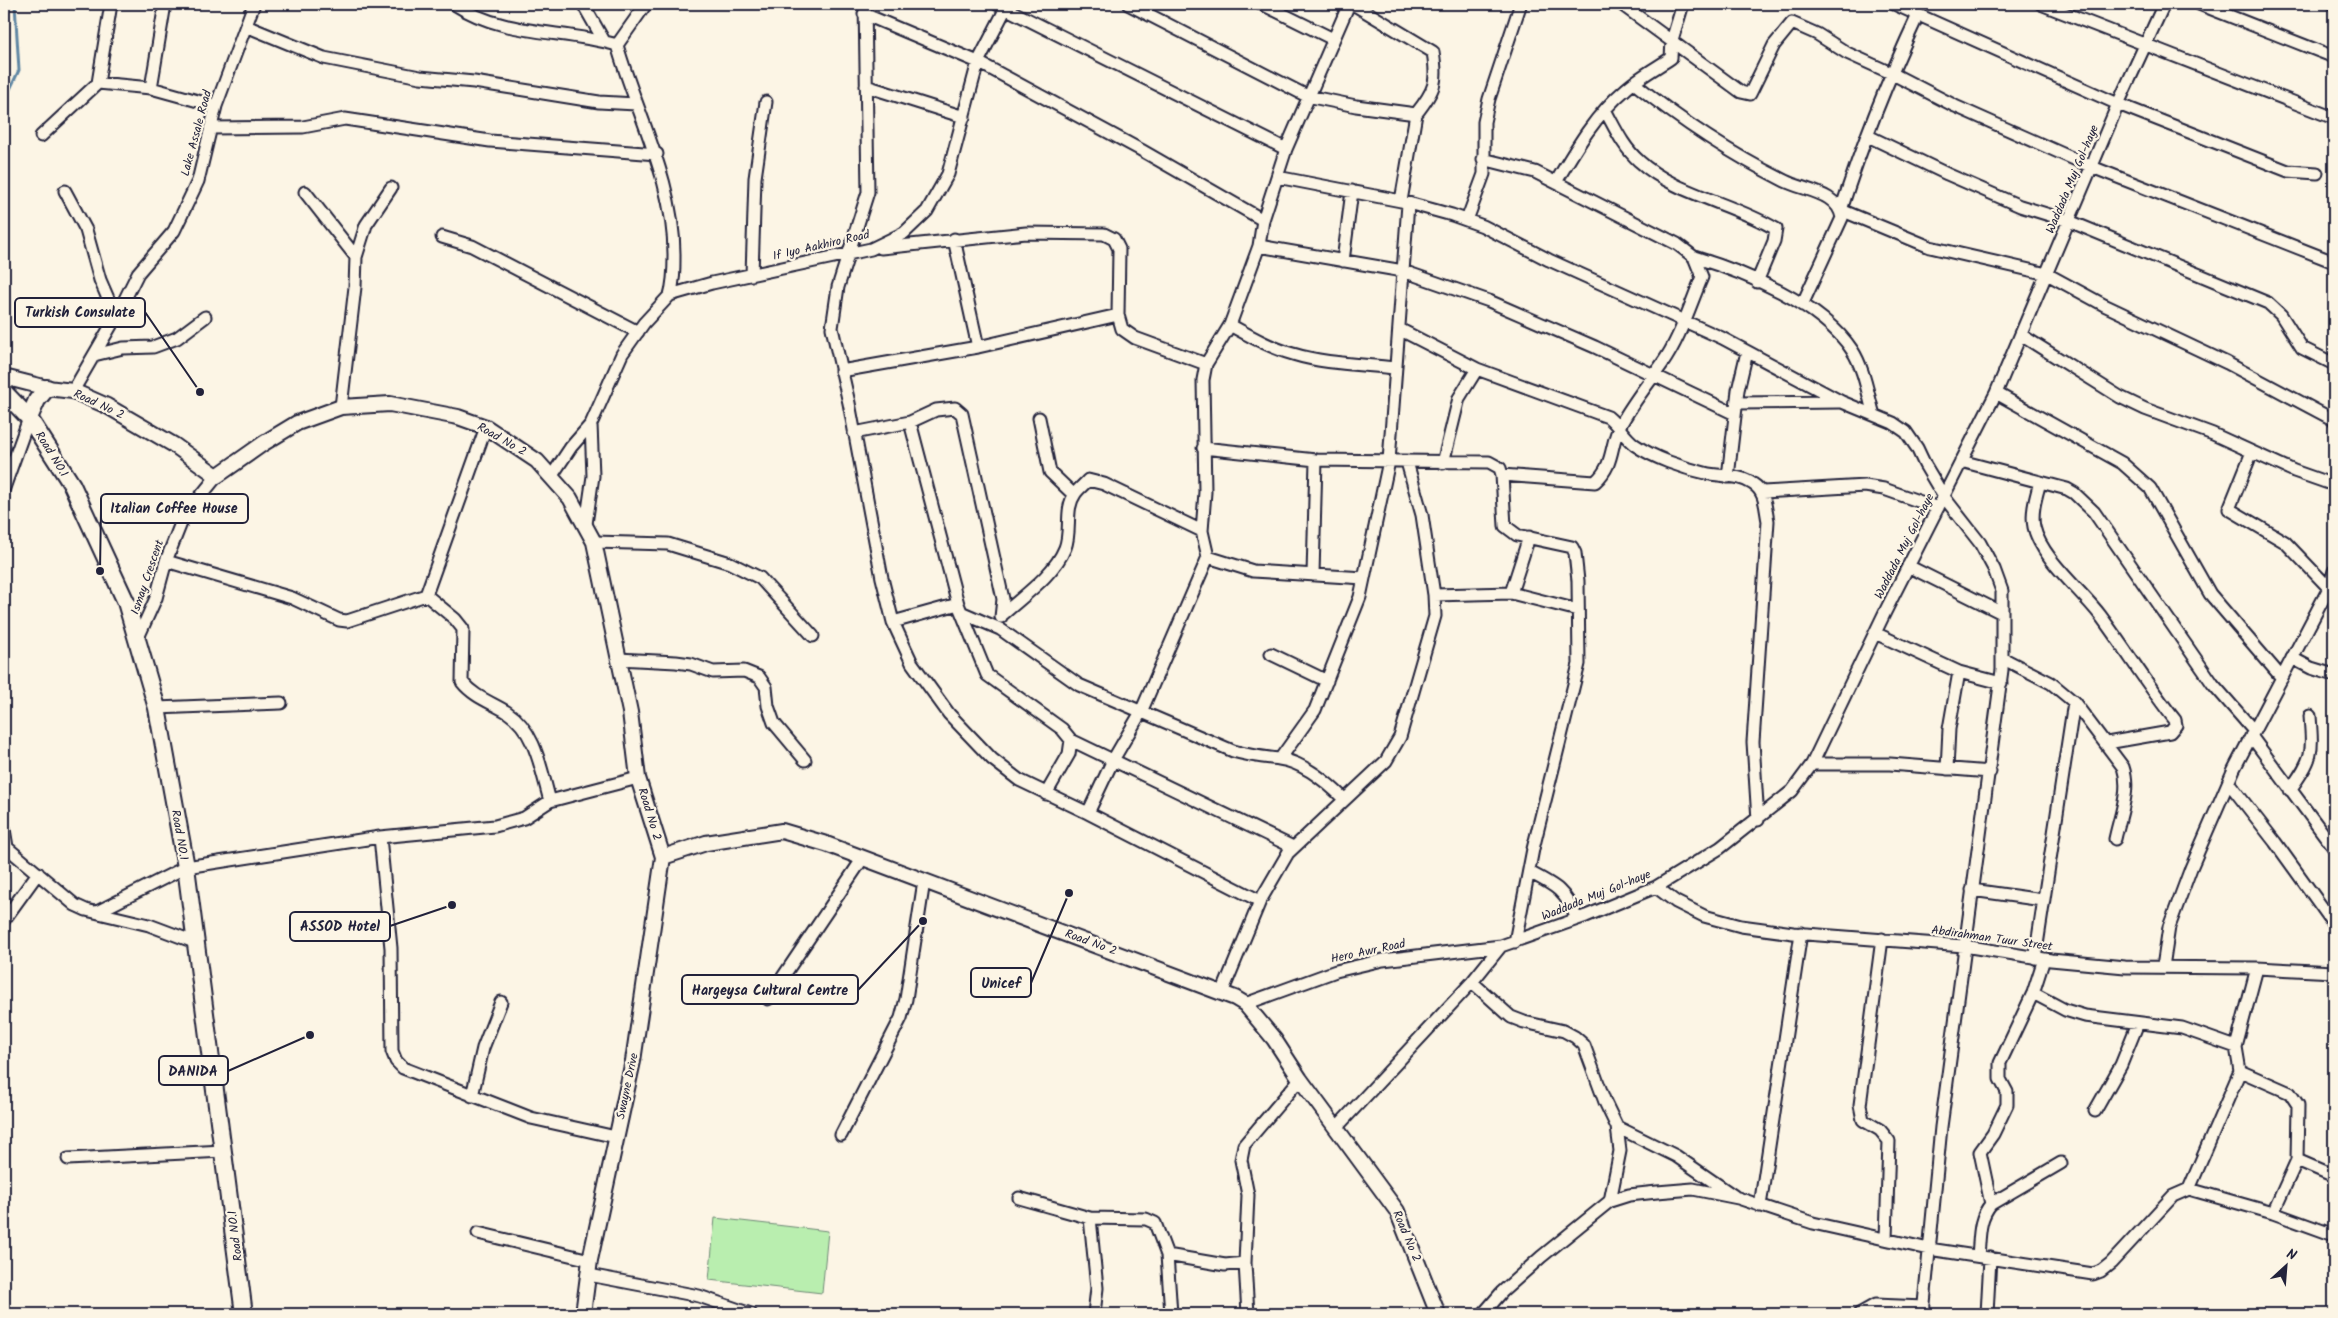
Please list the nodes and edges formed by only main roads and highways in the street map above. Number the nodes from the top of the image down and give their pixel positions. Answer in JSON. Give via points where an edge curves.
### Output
{"nodes":[{"id":1,"x":4,"y":377,"type":"edge"},
{"id":2,"x":47,"y":388,"type":"junction"},
{"id":3,"x":4,"y":392,"type":"edge"},
{"id":4,"x":29,"y":418,"type":"junction"},
{"id":5,"x":663,"y":857,"type":"junction"},
{"id":6,"x":244,"y":1314,"type":"edge"},
{"id":7,"x":583,"y":1314,"type":"edge"},
{"id":8,"x":1438,"y":1314,"type":"edge"}],
"edges":[{"from":1,"to":2,"type":"main road","name":"Road No 2"},
{"from":2,"to":4,"type":"highway"},
{"from":2,"to":5,"type":"main road","name":"Road No 2","via":[[73,391],[107,406],[166,440],[217,476],[297,423],[341,407],[390,404],[458,417],[486,428],[537,461],[570,498],[594,542],[630,712],[638,778]]},
{"from":3,"to":4,"type":"highway","name":"Road NO.1"},
{"from":4,"to":6,"type":"highway","name":"Road NO.1","via":[[72,485],[126,602],[157,708],[197,943]]},
{"from":5,"to":7,"type":"main road","name":"Swayne Drive","via":[[633,1061],[590,1260]]},
{"from":5,"to":8,"type":"main road","name":"Road No 2","via":[[706,843],[782,831],[1133,958],[1245,1004],[1274,1039],[1397,1211]]}]}
